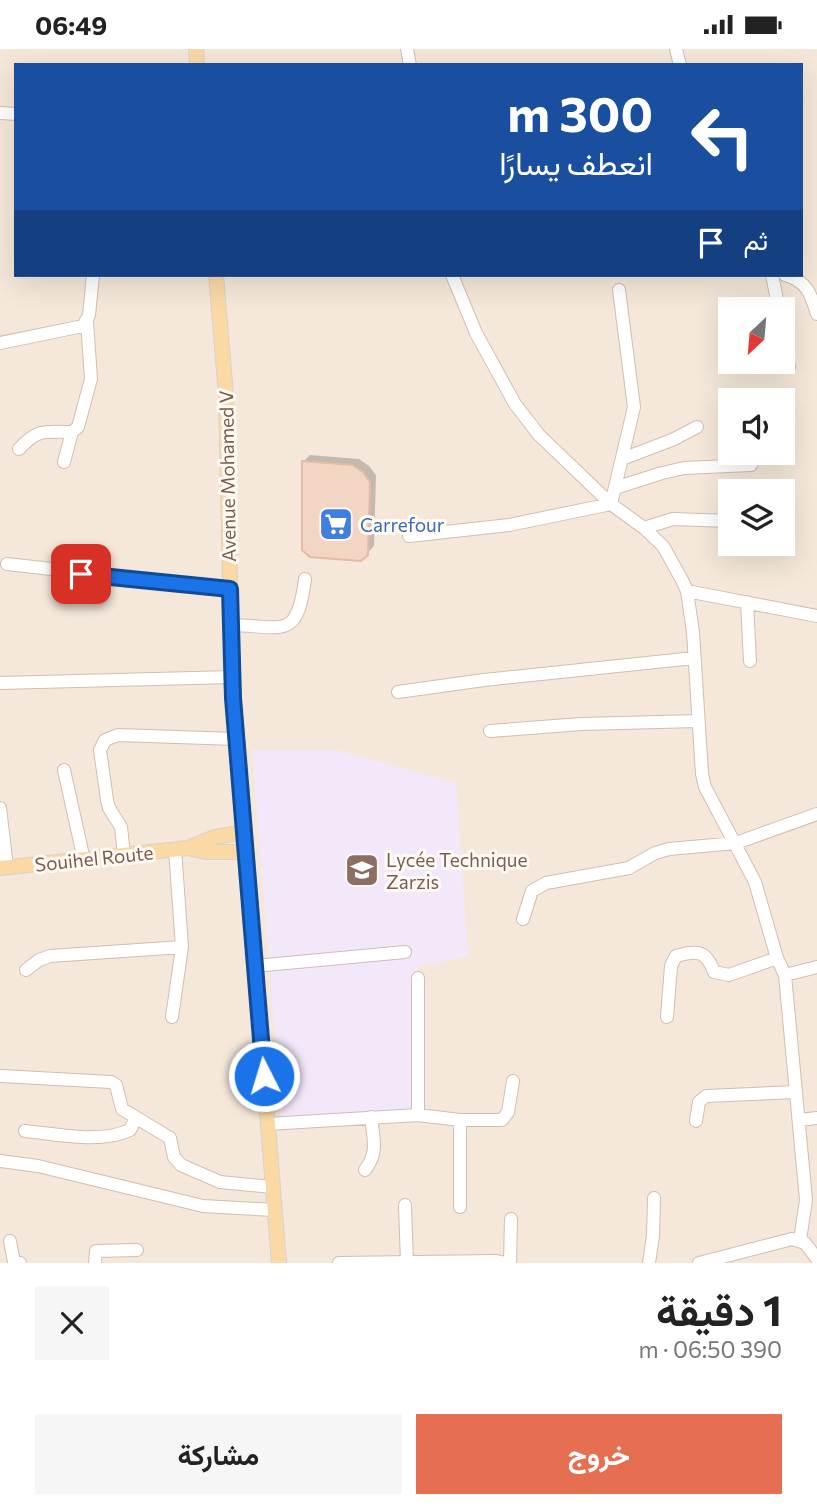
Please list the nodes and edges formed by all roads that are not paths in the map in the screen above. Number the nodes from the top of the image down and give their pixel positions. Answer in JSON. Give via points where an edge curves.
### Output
{"nodes":[{"id":1,"x":93,"y":277,"type":"edge"},
{"id":2,"x":216,"y":277,"type":"edge"},
{"id":3,"x":453,"y":277,"type":"edge"},
{"id":4,"x":772,"y":277,"type":"edge"},
{"id":5,"x":790,"y":277,"type":"edge"},
{"id":6,"x":619,"y":290,"type":"dead end"},
{"id":7,"x":776,"y":297,"type":"edge"},
{"id":8,"x":817,"y":314,"type":"edge"},
{"id":9,"x":88,"y":322,"type":"junction"},
{"id":10,"x":0,"y":344,"type":"edge"},
{"id":11,"x":696,"y":427,"type":"dead end"},
{"id":12,"x":72,"y":432,"type":"junction"},
{"id":13,"x":19,"y":449,"type":"dead end"},
{"id":14,"x":622,"y":459,"type":"junction"},
{"id":15,"x":64,"y":462,"type":"dead end"},
{"id":16,"x":751,"y":465,"type":"dead end"},
{"id":17,"x":615,"y":488,"type":"junction"},
{"id":18,"x":611,"y":504,"type":"junction"},
{"id":19,"x":718,"y":521,"type":"edge"},
{"id":20,"x":644,"y":528,"type":"junction"},
{"id":21,"x":409,"y":536,"type":"dead end"},
{"id":22,"x":7,"y":564,"type":"dead end"},
{"id":23,"x":304,"y":579,"type":"dead end"},
{"id":24,"x":230,"y":589,"type":"junction"},
{"id":25,"x":687,"y":591,"type":"junction"},
{"id":26,"x":747,"y":601,"type":"junction"},
{"id":27,"x":817,"y":616,"type":"edge"},
{"id":28,"x":231,"y":625,"type":"junction"},
{"id":29,"x":694,"y":658,"type":"junction"},
{"id":30,"x":750,"y":661,"type":"dead end"},
{"id":31,"x":232,"y":677,"type":"junction"},
{"id":32,"x":0,"y":683,"type":"edge"},
{"id":33,"x":398,"y":691,"type":"dead end"},
{"id":34,"x":698,"y":721,"type":"junction"},
{"id":35,"x":490,"y":730,"type":"dead end"},
{"id":36,"x":236,"y":739,"type":"junction"},
{"id":37,"x":64,"y":771,"type":"dead end"},
{"id":38,"x":0,"y":809,"type":"edge"},
{"id":39,"x":817,"y":814,"type":"edge"},
{"id":40,"x":244,"y":832,"type":"junction"},
{"id":41,"x":736,"y":843,"type":"junction"},
{"id":42,"x":182,"y":848,"type":"junction"},
{"id":43,"x":246,"y":852,"type":"junction"},
{"id":44,"x":124,"y":855,"type":"junction"},
{"id":45,"x":84,"y":860,"type":"junction"},
{"id":46,"x":3,"y":868,"type":"edge"},
{"id":47,"x":523,"y":919,"type":"dead end"},
{"id":48,"x":182,"y":947,"type":"junction"},
{"id":49,"x":405,"y":952,"type":"dead end"},
{"id":50,"x":777,"y":958,"type":"junction"},
{"id":51,"x":255,"y":966,"type":"junction"},
{"id":52,"x":817,"y":967,"type":"edge"},
{"id":53,"x":26,"y":970,"type":"dead end"},
{"id":54,"x":785,"y":975,"type":"junction"},
{"id":55,"x":418,"y":978,"type":"dead end"},
{"id":56,"x":172,"y":1017,"type":"dead end"},
{"id":57,"x":667,"y":1017,"type":"dead end"},
{"id":58,"x":1,"y":1076,"type":"edge"},
{"id":59,"x":513,"y":1081,"type":"dead end"},
{"id":60,"x":795,"y":1092,"type":"junction"},
{"id":61,"x":418,"y":1115,"type":"junction"},
{"id":62,"x":371,"y":1117,"type":"junction"},
{"id":63,"x":136,"y":1118,"type":"junction"},
{"id":64,"x":817,"y":1118,"type":"edge"},
{"id":65,"x":460,"y":1120,"type":"junction"},
{"id":66,"x":799,"y":1120,"type":"junction"},
{"id":67,"x":696,"y":1121,"type":"dead end"},
{"id":68,"x":267,"y":1125,"type":"junction"},
{"id":69,"x":25,"y":1131,"type":"dead end"},
{"id":70,"x":0,"y":1161,"type":"edge"},
{"id":71,"x":365,"y":1170,"type":"dead end"},
{"id":72,"x":272,"y":1187,"type":"junction"},
{"id":73,"x":654,"y":1198,"type":"dead end"},
{"id":74,"x":811,"y":1199,"type":"edge"},
{"id":75,"x":405,"y":1205,"type":"dead end"},
{"id":76,"x":460,"y":1207,"type":"dead end"},
{"id":77,"x":274,"y":1210,"type":"junction"},
{"id":78,"x":511,"y":1219,"type":"dead end"},
{"id":79,"x":800,"y":1240,"type":"junction"},
{"id":80,"x":10,"y":1241,"type":"dead end"},
{"id":81,"x":137,"y":1250,"type":"dead end"},
{"id":82,"x":817,"y":1259,"type":"edge"},
{"id":83,"x":407,"y":1262,"type":"edge"},
{"id":84,"x":705,"y":1262,"type":"edge"},
{"id":85,"x":15,"y":1263,"type":"edge"},
{"id":86,"x":95,"y":1263,"type":"edge"},
{"id":87,"x":279,"y":1263,"type":"edge"},
{"id":88,"x":339,"y":1263,"type":"edge"},
{"id":89,"x":508,"y":1263,"type":"edge"},
{"id":90,"x":649,"y":1263,"type":"edge"}],
"edges":[{"from":1,"to":9,"type":"street"},
{"from":2,"to":24,"type":"main road","name":"Avenue Mohamed V","via":[[226,395]]},
{"from":3,"to":18,"type":"street","via":[[476,333],[515,404],[551,449]]},
{"from":4,"to":7,"type":"street"},
{"from":5,"to":8,"type":"street","via":[[809,289]]},
{"from":6,"to":14,"type":"street","via":[[634,407]]},
{"from":9,"to":10,"type":"street"},
{"from":9,"to":12,"type":"street","via":[[91,386],[78,427]]},
{"from":11,"to":14,"type":"street"},
{"from":12,"to":13,"type":"street","via":[[32,435]]},
{"from":12,"to":15,"type":"street"},
{"from":14,"to":17,"type":"street"},
{"from":16,"to":17,"type":"street","via":[[684,468]]},
{"from":17,"to":18,"type":"street"},
{"from":18,"to":20,"type":"street"},
{"from":18,"to":21,"type":"street","via":[[509,525]]},
{"from":19,"to":20,"type":"street","via":[[673,519]]},
{"from":20,"to":25,"type":"street","via":[[663,547]]},
{"from":22,"to":24,"type":"street"},
{"from":23,"to":28,"type":"street","via":[[301,605],[288,626]]},
{"from":24,"to":28,"type":"main road","name":"Avenue Mohamed V"},
{"from":25,"to":26,"type":"street"},
{"from":25,"to":29,"type":"street"},
{"from":26,"to":27,"type":"street"},
{"from":26,"to":30,"type":"street"},
{"from":28,"to":31,"type":"main road","name":"Avenue Mohamed V"},
{"from":29,"to":33,"type":"street"},
{"from":29,"to":34,"type":"street"},
{"from":31,"to":32,"type":"street"},
{"from":31,"to":36,"type":"main road","name":"Avenue Mohamed V"},
{"from":34,"to":35,"type":"street"},
{"from":34,"to":41,"type":"street","via":[[705,787]]},
{"from":36,"to":40,"type":"main road","name":"Avenue Mohamed V"},
{"from":36,"to":44,"type":"street","via":[[118,735],[105,740],[100,750],[107,800],[121,827]]},
{"from":37,"to":45,"type":"street"},
{"from":38,"to":46,"type":"street"},
{"from":39,"to":41,"type":"street"},
{"from":40,"to":42,"type":"main road"},
{"from":40,"to":43,"type":"main road","name":"Avenue Mohamed V"},
{"from":41,"to":47,"type":"street","via":[[669,849],[629,868],[546,883],[532,891]]},
{"from":41,"to":50,"type":"street","via":[[755,882]]},
{"from":42,"to":43,"type":"main road"},
{"from":42,"to":44,"type":"main road","name":"Souihel Route"},
{"from":42,"to":48,"type":"street"},
{"from":43,"to":51,"type":"main road","name":"Avenue Mohamed V"},
{"from":44,"to":45,"type":"main road","name":"Souihel Route"},
{"from":45,"to":46,"type":"main road","name":"Souihel Route"},
{"from":48,"to":53,"type":"street","via":[[50,956]]},
{"from":48,"to":56,"type":"street"},
{"from":49,"to":51,"type":"street"},
{"from":50,"to":54,"type":"street"},
{"from":50,"to":57,"type":"street","via":[[721,975],[698,953],[676,956]]},
{"from":51,"to":68,"type":"main road","name":"Avenue Mohamed V"},
{"from":52,"to":54,"type":"street"},
{"from":54,"to":60,"type":"street"},
{"from":55,"to":61,"type":"street"},
{"from":58,"to":63,"type":"street","via":[[111,1081],[122,1109]]},
{"from":59,"to":65,"type":"street","via":[[506,1117]]},
{"from":60,"to":66,"type":"street"},
{"from":60,"to":67,"type":"street","via":[[706,1096],[699,1102]]},
{"from":61,"to":62,"type":"street"},
{"from":61,"to":65,"type":"street"},
{"from":62,"to":68,"type":"street"},
{"from":62,"to":71,"type":"street","via":[[375,1152]]},
{"from":63,"to":69,"type":"street","via":[[131,1130],[117,1134]]},
{"from":63,"to":72,"type":"street","via":[[170,1138],[181,1165],[220,1182]]},
{"from":64,"to":66,"type":"street"},
{"from":65,"to":76,"type":"street"},
{"from":66,"to":74,"type":"street"},
{"from":68,"to":72,"type":"main road","name":"Avenue Mohamed V"},
{"from":70,"to":77,"type":"street","via":[[203,1206]]},
{"from":72,"to":77,"type":"main road","name":"Avenue Mohamed V"},
{"from":73,"to":90,"type":"street"},
{"from":74,"to":79,"type":"street"},
{"from":75,"to":83,"type":"street"},
{"from":77,"to":87,"type":"main road","name":"Avenue Mohamed V"},
{"from":78,"to":89,"type":"street"},
{"from":79,"to":82,"type":"street"},
{"from":79,"to":84,"type":"street","via":[[780,1241]]},
{"from":80,"to":85,"type":"street"},
{"from":81,"to":86,"type":"street","via":[[96,1251]]},
{"from":83,"to":88,"type":"street"},
{"from":83,"to":89,"type":"street"}]}
